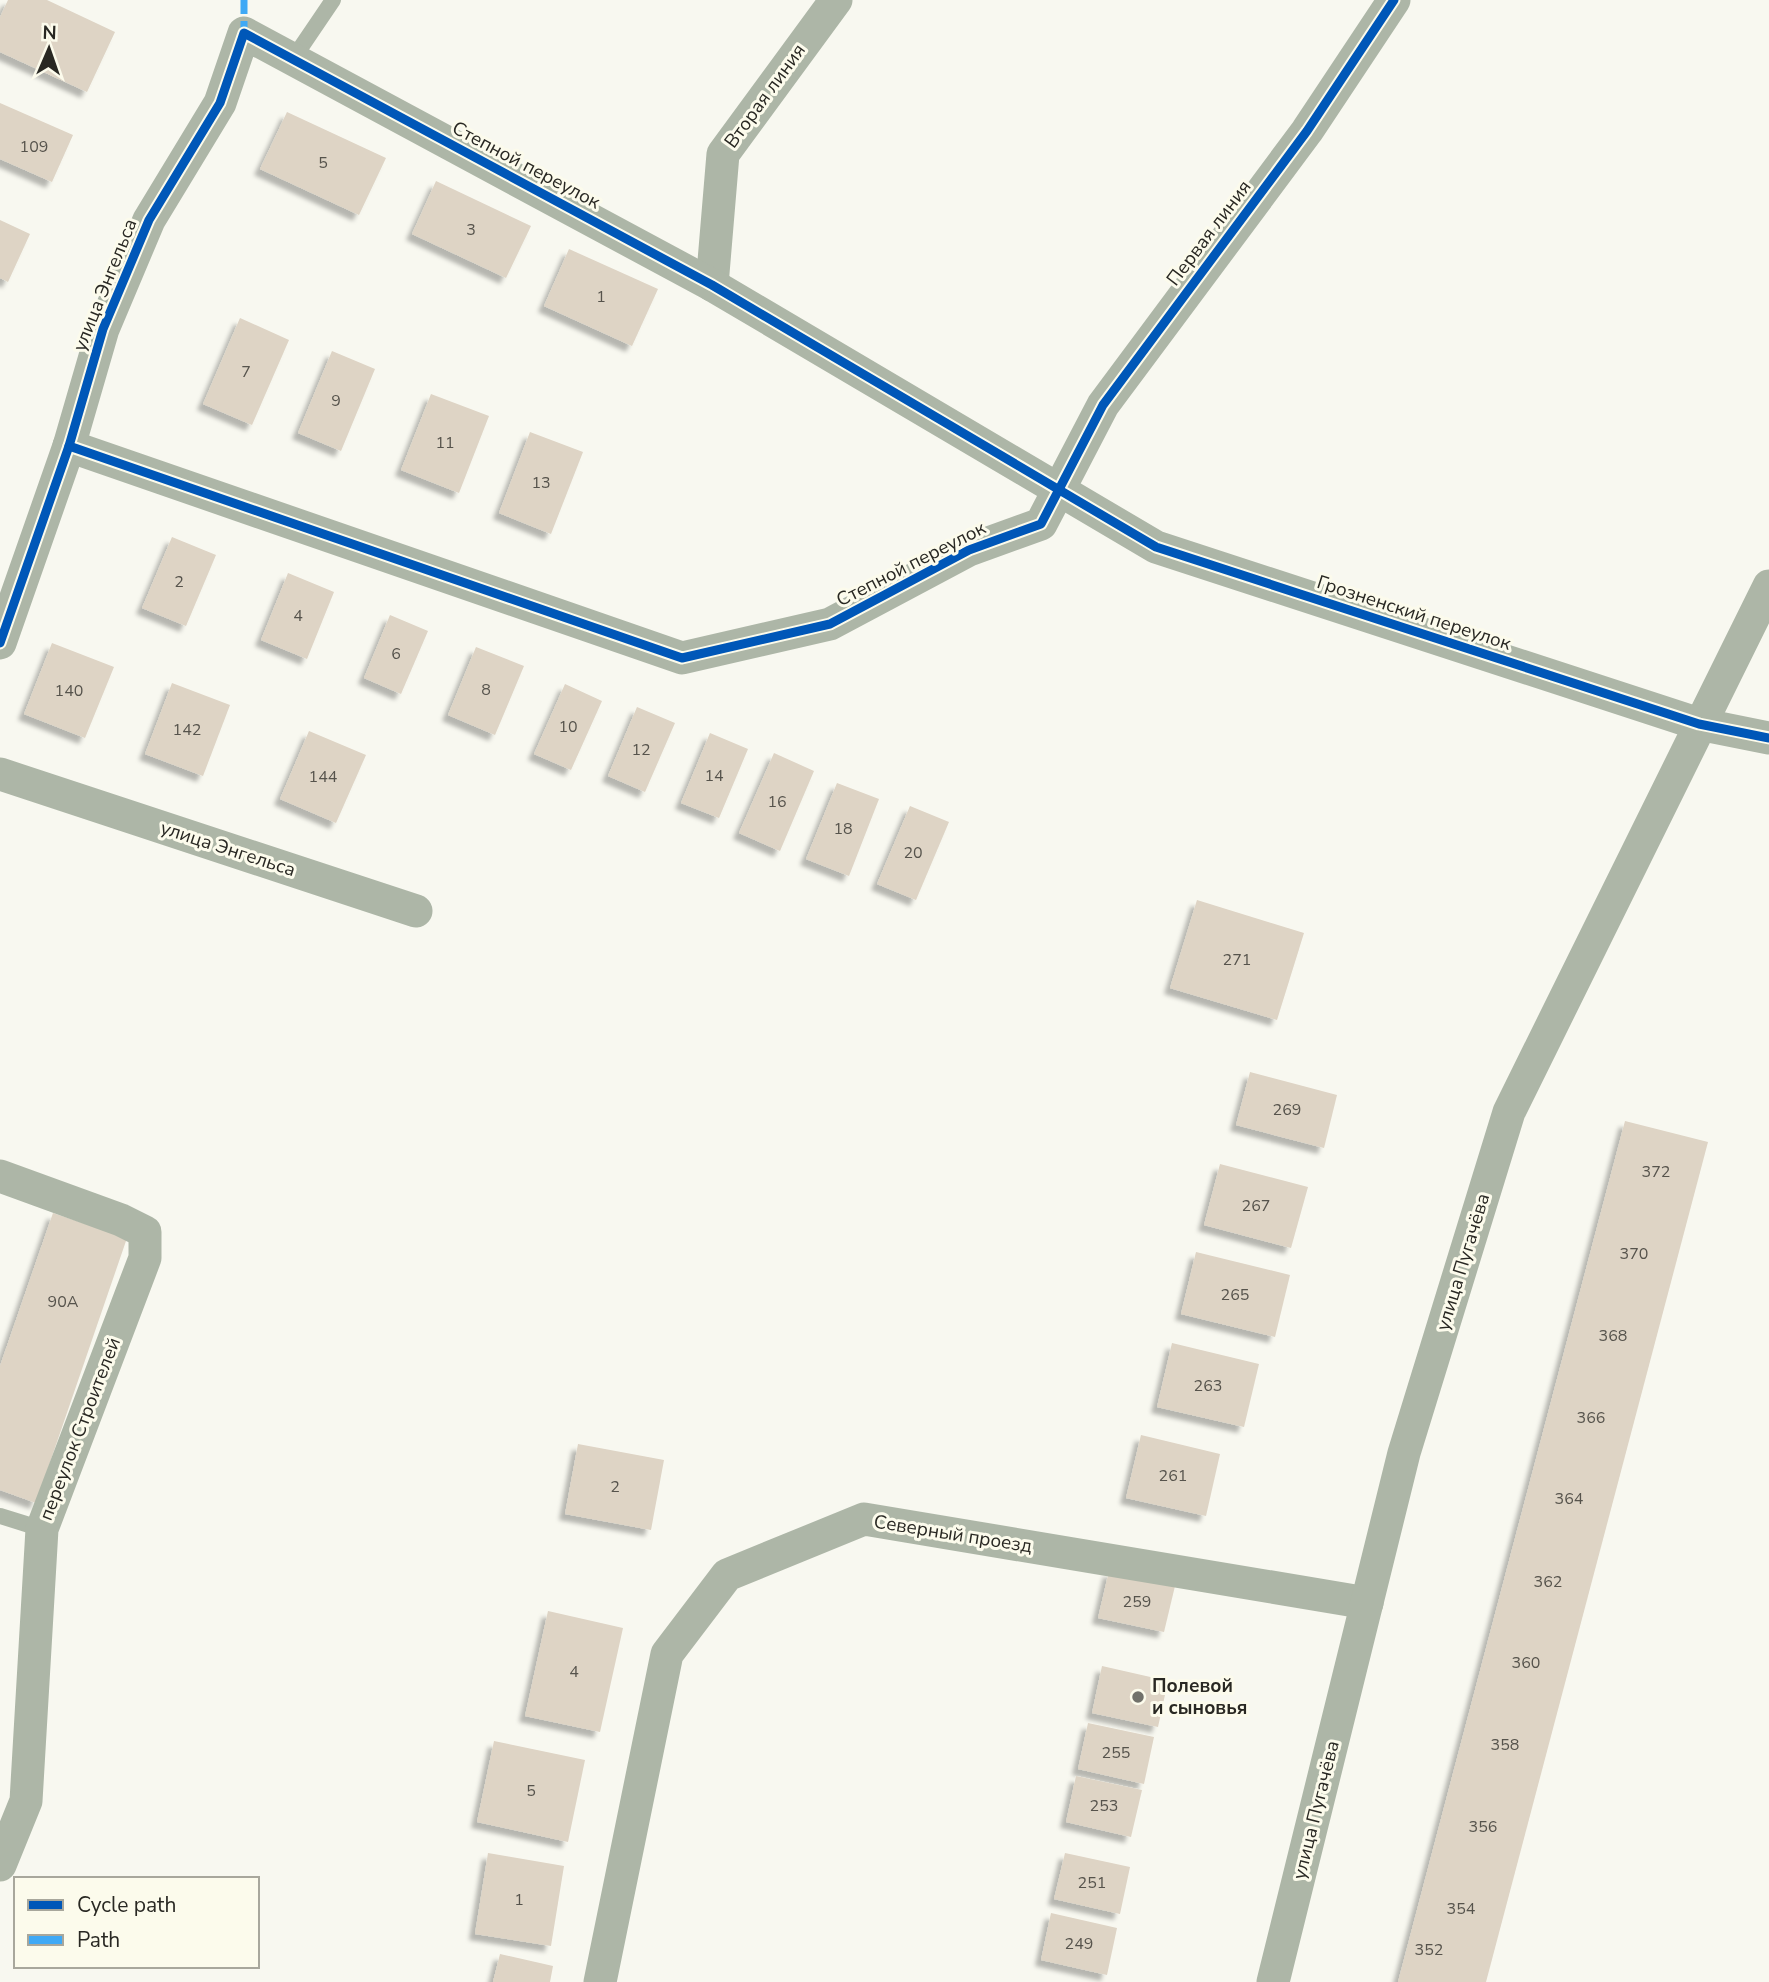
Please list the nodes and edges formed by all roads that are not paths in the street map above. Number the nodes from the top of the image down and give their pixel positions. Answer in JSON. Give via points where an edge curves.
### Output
{"nodes":[{"id":1,"x":333,"y":0,"type":"edge"},
{"id":2,"x":836,"y":0,"type":"edge"},
{"id":3,"x":1394,"y":0,"type":"edge"},
{"id":4,"x":244,"y":33,"type":"joint"},
{"id":5,"x":293,"y":59,"type":"junction"},
{"id":6,"x":712,"y":285,"type":"junction"},
{"id":7,"x":69,"y":446,"type":"junction"},
{"id":8,"x":1060,"y":490,"type":"junction"},
{"id":9,"x":1769,"y":586,"type":"edge"},
{"id":10,"x":0,"y":643,"type":"edge"},
{"id":11,"x":1699,"y":724,"type":"junction"},
{"id":12,"x":1769,"y":738,"type":"edge"},
{"id":13,"x":0,"y":774,"type":"edge"},
{"id":14,"x":416,"y":911,"type":"dead end"},
{"id":15,"x":0,"y":1176,"type":"edge"},
{"id":16,"x":0,"y":1516,"type":"edge"},
{"id":17,"x":42,"y":1529,"type":"junction"},
{"id":18,"x":1367,"y":1603,"type":"junction"},
{"id":19,"x":0,"y":1865,"type":"edge"},
{"id":20,"x":600,"y":1982,"type":"edge"},
{"id":21,"x":1273,"y":1982,"type":"edge"}],
"edges":[{"from":1,"to":5,"type":"lane"},
{"from":2,"to":6,"type":"street","name":"Вторая линия","via":[[723,154]]},
{"from":3,"to":8,"type":"street","name":"Первая линия","via":[[1307,131],[1103,405]]},
{"from":4,"to":5,"type":"street","name":"Степной переулок"},
{"from":4,"to":7,"type":"street","name":"улица Энгельса","via":[[220,103],[149,220],[103,329]]},
{"from":5,"to":6,"type":"street","name":"Степной переулок"},
{"from":6,"to":8,"type":"street","name":"Степной переулок"},
{"from":7,"to":8,"type":"street","name":"Степной переулок","via":[[682,658],[830,624],[969,550],[1041,524]]},
{"from":7,"to":10,"type":"street","name":"улица Энгельса"},
{"from":8,"to":11,"type":"street","name":"Грозненский переулок","via":[[1156,547]]},
{"from":9,"to":11,"type":"street","name":"улица Пугачёва"},
{"from":11,"to":12,"type":"street","name":"Грозненский переулок"},
{"from":11,"to":18,"type":"street","name":"улица Пугачёва","via":[[1509,1112],[1404,1453]]},
{"from":13,"to":14,"type":"street","name":"улица Энгельса"},
{"from":15,"to":17,"type":"street","name":"переулок Строителей","via":[[145,1232],[145,1258]]},
{"from":16,"to":17,"type":"lane"},
{"from":17,"to":19,"type":"street","name":"переулок Строителей","via":[[26,1801]]},
{"from":18,"to":20,"type":"street","name":"Северный проезд","via":[[864,1519],[727,1574],[667,1654]]},
{"from":18,"to":21,"type":"street","name":"улица Пугачёва"}]}
